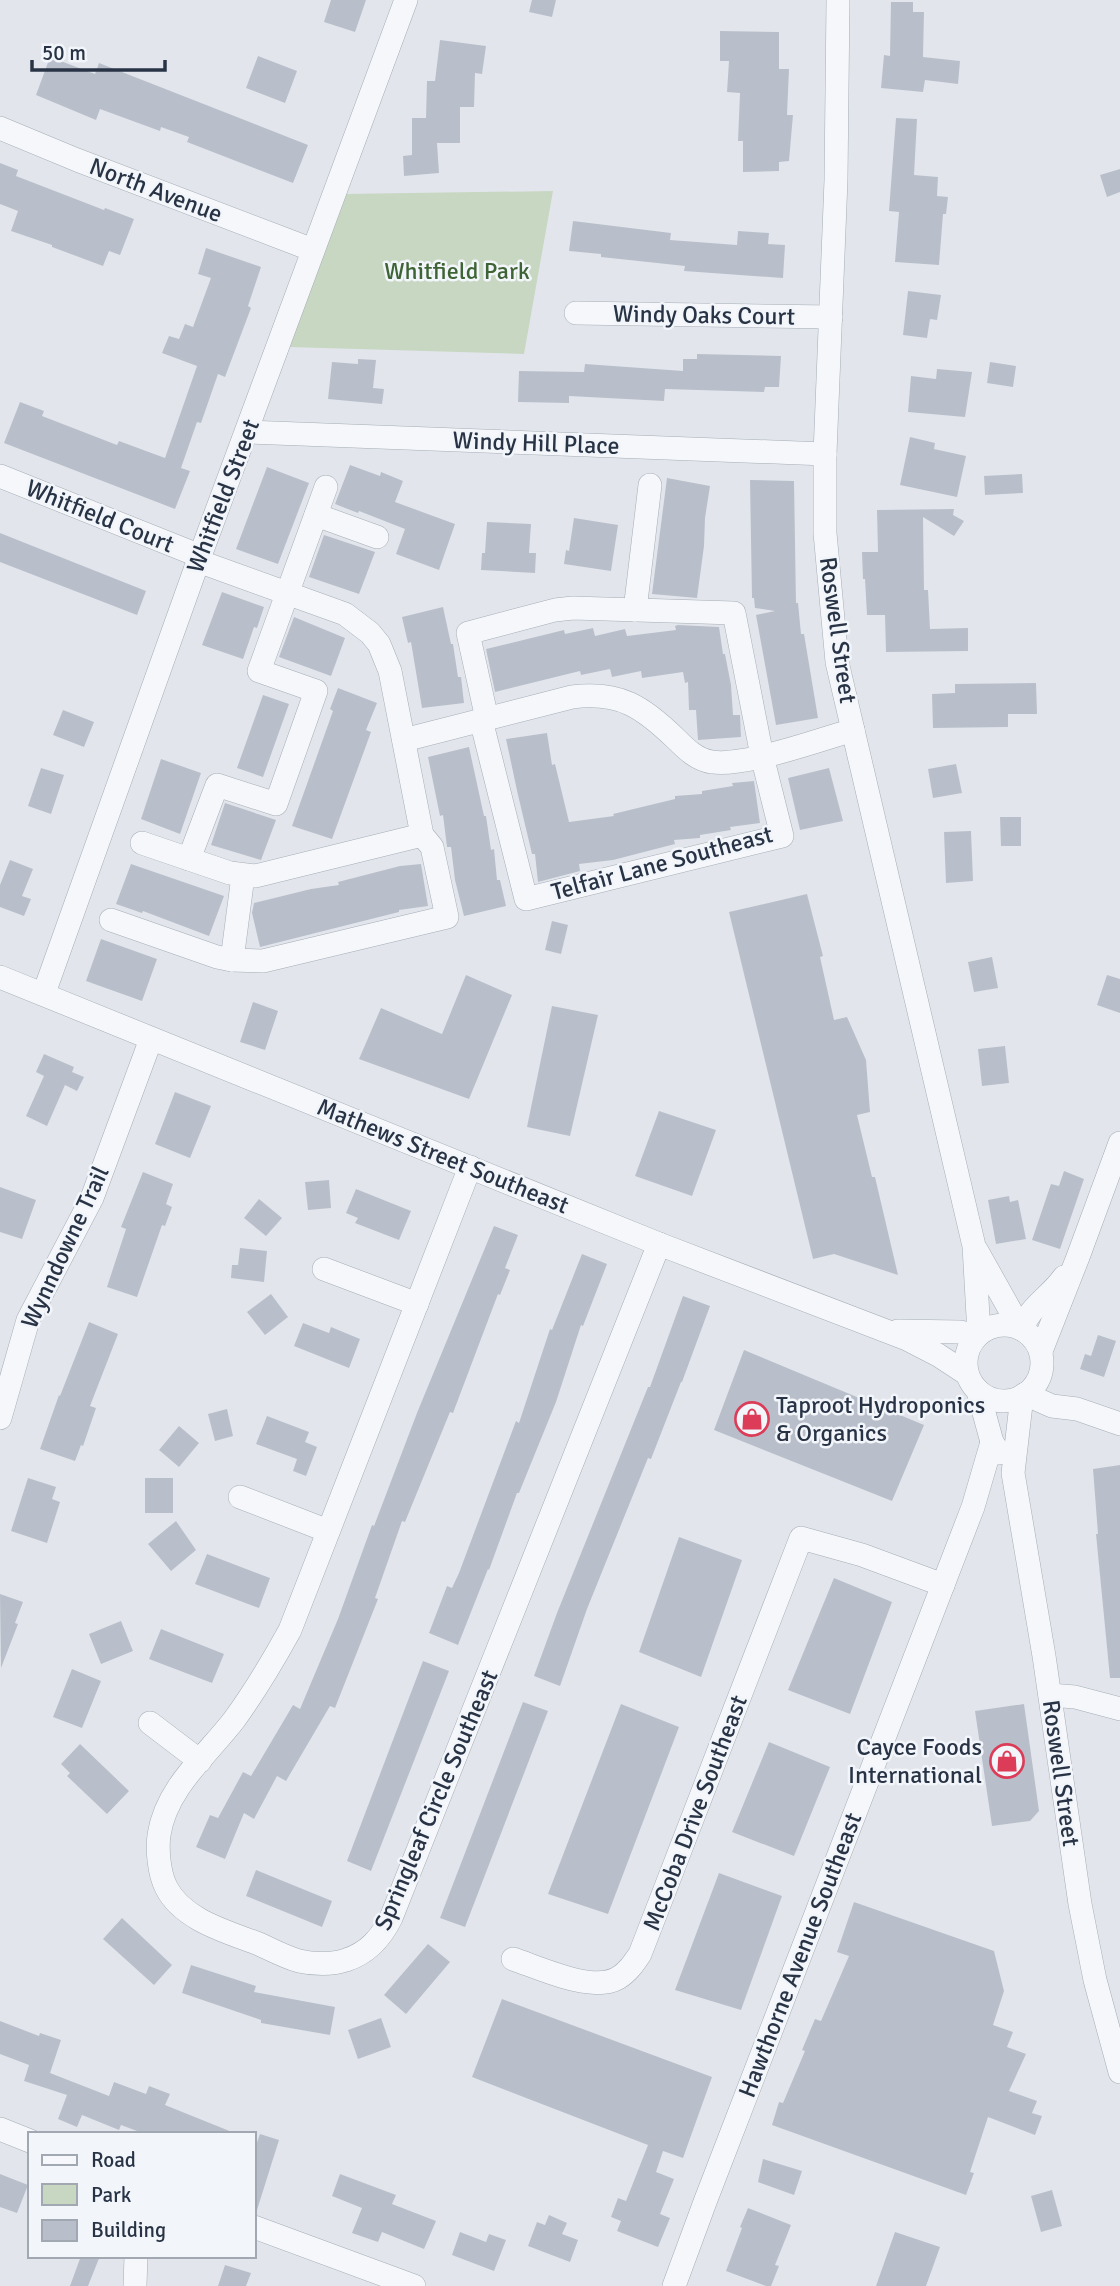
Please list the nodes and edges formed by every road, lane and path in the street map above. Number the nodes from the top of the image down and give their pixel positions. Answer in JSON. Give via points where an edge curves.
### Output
{"nodes":[{"id":1,"x":406,"y":0,"type":"edge"},
{"id":2,"x":838,"y":0,"type":"edge"},
{"id":3,"x":0,"y":128,"type":"edge"},
{"id":4,"x":313,"y":250,"type":"junction"},
{"id":5,"x":576,"y":313,"type":"dead end"},
{"id":6,"x":831,"y":317,"type":"junction"},
{"id":7,"x":247,"y":432,"type":"junction"},
{"id":8,"x":825,"y":454,"type":"junction"},
{"id":9,"x":0,"y":476,"type":"edge"},
{"id":10,"x":650,"y":485,"type":"dead end"},
{"id":11,"x":326,"y":487,"type":"dead end"},
{"id":12,"x":316,"y":515,"type":"junction"},
{"id":13,"x":377,"y":537,"type":"dead end"},
{"id":14,"x":199,"y":558,"type":"junction"},
{"id":15,"x":287,"y":593,"type":"junction"},
{"id":16,"x":635,"y":610,"type":"junction"},
{"id":17,"x":484,"y":720,"type":"junction"},
{"id":18,"x":853,"y":730,"type":"junction"},
{"id":19,"x":404,"y":740,"type":"junction"},
{"id":20,"x":762,"y":756,"type":"junction"},
{"id":21,"x":422,"y":835,"type":"junction"},
{"id":22,"x":142,"y":843,"type":"dead end"},
{"id":23,"x":190,"y":859,"type":"junction"},
{"id":24,"x":243,"y":876,"type":"junction"},
{"id":25,"x":111,"y":920,"type":"dead end"},
{"id":26,"x":232,"y":960,"type":"junction"},
{"id":27,"x":0,"y":977,"type":"edge"},
{"id":28,"x":44,"y":993,"type":"junction"},
{"id":29,"x":151,"y":1039,"type":"junction"},
{"id":30,"x":1120,"y":1143,"type":"edge"},
{"id":31,"x":470,"y":1167,"type":"junction"},
{"id":32,"x":659,"y":1244,"type":"junction"},
{"id":33,"x":974,"y":1246,"type":"junction"},
{"id":34,"x":1078,"y":1257,"type":"junction"},
{"id":35,"x":324,"y":1269,"type":"dead end"},
{"id":36,"x":417,"y":1304,"type":"junction"},
{"id":37,"x":1021,"y":1328,"type":"junction"},
{"id":38,"x":888,"y":1331,"type":"junction"},
{"id":39,"x":977,"y":1335,"type":"junction"},
{"id":40,"x":1041,"y":1361,"type":"junction"},
{"id":41,"x":973,"y":1382,"type":"junction"},
{"id":42,"x":1024,"y":1395,"type":"junction"},
{"id":43,"x":1077,"y":1409,"type":"junction"},
{"id":44,"x":0,"y":1418,"type":"edge"},
{"id":45,"x":1120,"y":1424,"type":"edge"},
{"id":46,"x":992,"y":1442,"type":"junction"},
{"id":47,"x":1014,"y":1480,"type":"junction"},
{"id":48,"x":240,"y":1497,"type":"dead end"},
{"id":49,"x":973,"y":1507,"type":"junction"},
{"id":50,"x":328,"y":1531,"type":"junction"},
{"id":51,"x":943,"y":1585,"type":"junction"},
{"id":52,"x":1050,"y":1695,"type":"junction"},
{"id":53,"x":1120,"y":1709,"type":"edge"},
{"id":54,"x":150,"y":1723,"type":"dead end"},
{"id":55,"x":200,"y":1760,"type":"junction"},
{"id":56,"x":513,"y":1959,"type":"dead end"},
{"id":57,"x":1120,"y":2072,"type":"edge"},
{"id":58,"x":0,"y":2129,"type":"edge"},
{"id":59,"x":28,"y":2140,"type":"edge"},
{"id":60,"x":256,"y":2228,"type":"edge"},
{"id":61,"x":136,"y":2258,"type":"edge"},
{"id":62,"x":135,"y":2286,"type":"edge"},
{"id":63,"x":414,"y":2286,"type":"edge"},
{"id":64,"x":674,"y":2286,"type":"edge"}],
"edges":[{"from":1,"to":4,"type":"street","name":"Whitfield Street"},
{"from":2,"to":6,"type":"street","name":"Roswell Street"},
{"from":3,"to":4,"type":"street","name":"North Avenue"},
{"from":4,"to":7,"type":"street","name":"Whitfield Street"},
{"from":5,"to":6,"type":"street","name":"Windy Oaks Court"},
{"from":6,"to":8,"type":"street","name":"Roswell Street"},
{"from":7,"to":8,"type":"street","name":"Windy Hill Place"},
{"from":7,"to":14,"type":"street","name":"Whitfield Street"},
{"from":8,"to":18,"type":"street","name":"Roswell Street","via":[[831,610]]},
{"from":9,"to":14,"type":"street","name":"Whitfield Court"},
{"from":10,"to":16,"type":"street"},
{"from":11,"to":12,"type":"street"},
{"from":12,"to":13,"type":"street"},
{"from":12,"to":15,"type":"street"},
{"from":14,"to":15,"type":"street","name":"Whitfield Court"},
{"from":14,"to":28,"type":"street","name":"Whitfield Street"},
{"from":15,"to":19,"type":"street","name":"Whitfield Court","via":[[345,614],[379,643],[390,671]]},
{"from":15,"to":23,"type":"street","via":[[259,671],[316,691],[276,804],[217,785]]},
{"from":16,"to":17,"type":"street","name":"Telfair Lane Southeast","via":[[555,610],[468,633]]},
{"from":16,"to":20,"type":"street","name":"Telfair Lane Southeast","via":[[734,613]]},
{"from":17,"to":19,"type":"street"},
{"from":17,"to":20,"type":"street","via":[[572,698],[603,696],[645,711],[701,759],[723,763]]},
{"from":17,"to":20,"type":"street","name":"Telfair Lane Southeast","via":[[526,899],[782,836]]},
{"from":18,"to":20,"type":"street"},
{"from":18,"to":33,"type":"street","name":"Roswell Street"},
{"from":19,"to":21,"type":"street","name":"Whitfield Court"},
{"from":21,"to":24,"type":"street"},
{"from":21,"to":26,"type":"street","name":"Whitfield Court","via":[[432,847],[447,917],[270,960]]},
{"from":22,"to":23,"type":"street"},
{"from":23,"to":24,"type":"street"},
{"from":24,"to":26,"type":"street"},
{"from":25,"to":26,"type":"street"},
{"from":27,"to":28,"type":"street","name":"Mathews Street Southeast"},
{"from":28,"to":29,"type":"street","name":"Mathews Street Southeast"},
{"from":29,"to":31,"type":"street","name":"Mathews Street Southeast"},
{"from":29,"to":44,"type":"street","name":"Wynndowne Trail","via":[[92,1198],[28,1320]]},
{"from":30,"to":34,"type":"street"},
{"from":31,"to":32,"type":"street","name":"Mathews Street Southeast"},
{"from":31,"to":36,"type":"street","name":"Springleaf Circle Southeast"},
{"from":32,"to":38,"type":"street","name":"Mathews Street Southeast"},
{"from":32,"to":55,"type":"street","name":"Springleaf Circle Southeast","via":[[382,1936],[345,1961],[299,1961],[203,1921],[182,1907],[166,1887],[159,1834],[178,1787]]},
{"from":33,"to":37,"type":"street","name":"Roswell Street"},
{"from":33,"to":39,"type":"street","name":"Roswell Street"},
{"from":34,"to":37,"type":"street","via":[[1052,1293],[1027,1314]]},
{"from":34,"to":40,"type":"street"},
{"from":35,"to":36,"type":"street"},
{"from":36,"to":50,"type":"street","name":"Springleaf Circle Southeast"},
{"from":37,"to":39,"type":"street","via":[[1002,1324]]},
{"from":37,"to":40,"type":"street","via":[[1030,1334]]},
{"from":38,"to":39,"type":"street","name":"Mathews Street Southeast"},
{"from":38,"to":41,"type":"street","name":"Mathews Street Southeast","via":[[928,1349]]},
{"from":39,"to":41,"type":"street","via":[[967,1354]]},
{"from":40,"to":42,"type":"street","via":[[1038,1381]]},
{"from":40,"to":43,"type":"street"},
{"from":41,"to":42,"type":"street","via":[[995,1400]]},
{"from":41,"to":46,"type":"street","name":"Roswell Street"},
{"from":42,"to":43,"type":"street"},
{"from":42,"to":47,"type":"street","name":"Roswell Street"},
{"from":43,"to":45,"type":"street"},
{"from":46,"to":47,"type":"street","name":"Roswell Street"},
{"from":46,"to":49,"type":"street","name":"Hawthorne Avenue Southeast"},
{"from":47,"to":49,"type":"street"},
{"from":47,"to":52,"type":"street","name":"Roswell Street"},
{"from":48,"to":50,"type":"street"},
{"from":49,"to":51,"type":"street","name":"Hawthorne Avenue Southeast"},
{"from":50,"to":55,"type":"street","name":"Springleaf Circle Southeast","via":[[290,1630],[266,1674]]},
{"from":51,"to":56,"type":"street","name":"McCoba Drive Southeast","via":[[801,1538],[640,1954],[626,1972],[602,1984]]},
{"from":51,"to":64,"type":"street","name":"Hawthorne Avenue Southeast"},
{"from":52,"to":53,"type":"street"},
{"from":52,"to":57,"type":"street","name":"Roswell Street","via":[[1080,1904]]},
{"from":54,"to":55,"type":"street"},
{"from":58,"to":59,"type":"street"},
{"from":60,"to":63,"type":"street"},
{"from":61,"to":62,"type":"street"}]}
